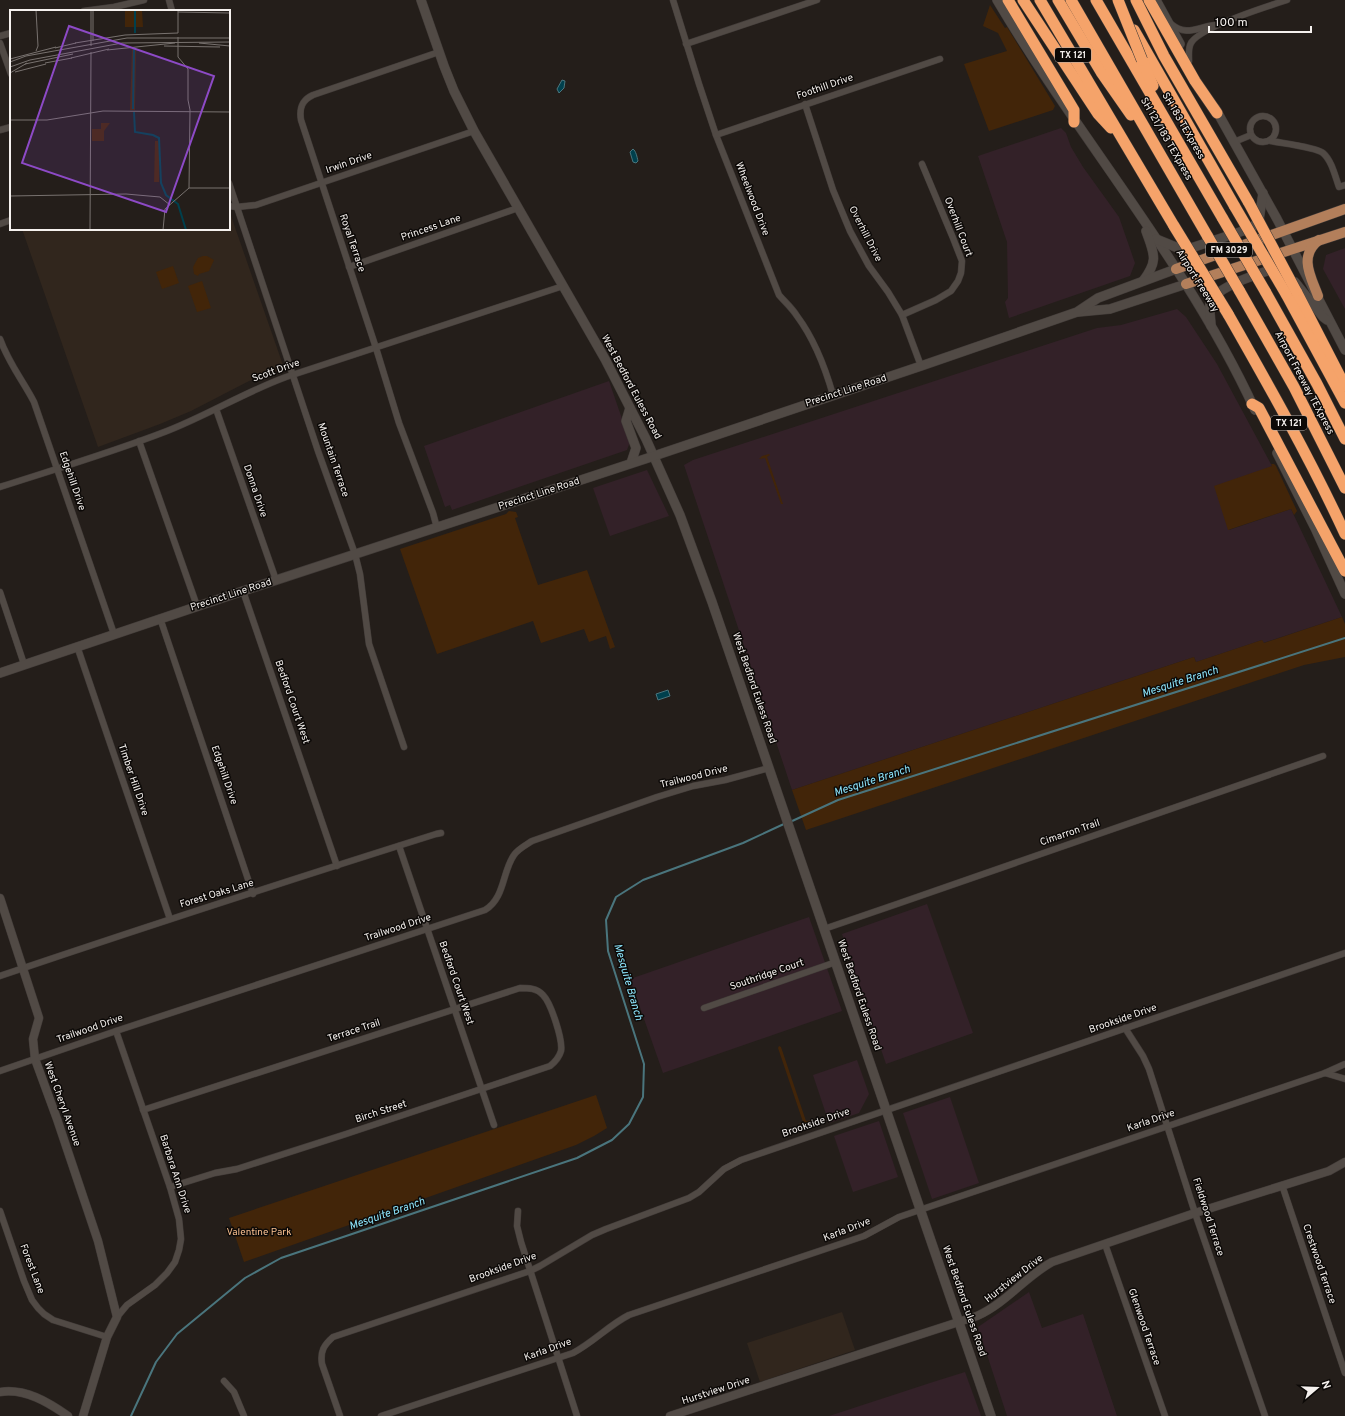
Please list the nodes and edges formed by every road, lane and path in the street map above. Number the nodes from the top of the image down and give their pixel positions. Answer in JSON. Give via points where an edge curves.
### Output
{"nodes":[{"id":1,"x":144,"y":0,"type":"edge"},
{"id":2,"x":169,"y":0,"type":"edge"},
{"id":3,"x":421,"y":0,"type":"edge"},
{"id":4,"x":673,"y":0,"type":"edge"},
{"id":5,"x":817,"y":0,"type":"edge"},
{"id":6,"x":997,"y":0,"type":"edge"},
{"id":7,"x":1008,"y":0,"type":"edge"},
{"id":8,"x":1023,"y":0,"type":"edge"},
{"id":9,"x":1040,"y":0,"type":"edge"},
{"id":10,"x":1058,"y":0,"type":"edge"},
{"id":11,"x":1071,"y":0,"type":"edge"},
{"id":12,"x":1096,"y":0,"type":"edge"},
{"id":13,"x":1117,"y":0,"type":"edge"},
{"id":14,"x":1136,"y":0,"type":"edge"},
{"id":15,"x":1149,"y":0,"type":"edge"},
{"id":16,"x":1156,"y":0,"type":"edge"},
{"id":17,"x":1287,"y":0,"type":"edge"},
{"id":18,"x":92,"y":10,"type":"edge"},
{"id":19,"x":172,"y":10,"type":"edge"},
{"id":20,"x":1168,"y":21,"type":"junction"},
{"id":21,"x":1218,"y":25,"type":"junction"},
{"id":22,"x":10,"y":33,"type":"edge"},
{"id":23,"x":0,"y":36,"type":"edge"},
{"id":24,"x":0,"y":43,"type":"edge"},
{"id":25,"x":686,"y":44,"type":"junction"},
{"id":26,"x":439,"y":52,"type":"junction"},
{"id":27,"x":940,"y":59,"type":"dead end"},
{"id":28,"x":1189,"y":61,"type":"junction"},
{"id":29,"x":10,"y":71,"type":"edge"},
{"id":30,"x":806,"y":104,"type":"junction"},
{"id":31,"x":1217,"y":113,"type":"junction"},
{"id":32,"x":1074,"y":122,"type":"junction"},
{"id":33,"x":10,"y":127,"type":"edge"},
{"id":34,"x":0,"y":130,"type":"edge"},
{"id":35,"x":474,"y":131,"type":"junction"},
{"id":36,"x":1173,"y":133,"type":"junction"},
{"id":37,"x":716,"y":135,"type":"junction"},
{"id":38,"x":1251,"y":135,"type":"junction"},
{"id":39,"x":1123,"y":141,"type":"junction"},
{"id":40,"x":1271,"y":141,"type":"junction"},
{"id":41,"x":1234,"y":142,"type":"junction"},
{"id":42,"x":1155,"y":146,"type":"junction"},
{"id":43,"x":922,"y":164,"type":"dead end"},
{"id":44,"x":321,"y":183,"type":"junction"},
{"id":45,"x":1345,"y":185,"type":"edge"},
{"id":46,"x":230,"y":186,"type":"edge"},
{"id":47,"x":1263,"y":193,"type":"junction"},
{"id":48,"x":230,"y":206,"type":"edge"},
{"id":49,"x":237,"y":207,"type":"junction"},
{"id":50,"x":518,"y":208,"type":"junction"},
{"id":51,"x":1345,"y":210,"type":"edge"},
{"id":52,"x":1141,"y":218,"type":"junction"},
{"id":53,"x":10,"y":220,"type":"edge"},
{"id":54,"x":0,"y":224,"type":"edge"},
{"id":55,"x":1282,"y":230,"type":"junction"},
{"id":56,"x":1345,"y":232,"type":"edge"},
{"id":57,"x":1156,"y":239,"type":"junction"},
{"id":58,"x":1321,"y":239,"type":"junction"},
{"id":59,"x":1292,"y":248,"type":"junction"},
{"id":60,"x":350,"y":266,"type":"junction"},
{"id":61,"x":1176,"y":269,"type":"junction"},
{"id":62,"x":1143,"y":282,"type":"junction"},
{"id":63,"x":1186,"y":284,"type":"junction"},
{"id":64,"x":563,"y":286,"type":"junction"},
{"id":65,"x":1239,"y":290,"type":"joint"},
{"id":66,"x":1291,"y":292,"type":"junction"},
{"id":67,"x":1318,"y":296,"type":"junction"},
{"id":68,"x":1077,"y":312,"type":"junction"},
{"id":69,"x":902,"y":315,"type":"junction"},
{"id":70,"x":1330,"y":321,"type":"junction"},
{"id":71,"x":1212,"y":328,"type":"junction"},
{"id":72,"x":0,"y":339,"type":"edge"},
{"id":73,"x":376,"y":348,"type":"junction"},
{"id":74,"x":1345,"y":350,"type":"edge"},
{"id":75,"x":921,"y":366,"type":"junction"},
{"id":76,"x":294,"y":374,"type":"junction"},
{"id":77,"x":1345,"y":386,"type":"edge"},
{"id":78,"x":834,"y":395,"type":"junction"},
{"id":79,"x":1345,"y":403,"type":"edge"},
{"id":80,"x":1252,"y":404,"type":"junction"},
{"id":81,"x":630,"y":408,"type":"junction"},
{"id":82,"x":216,"y":409,"type":"junction"},
{"id":83,"x":1345,"y":439,"type":"edge"},
{"id":84,"x":139,"y":441,"type":"junction"},
{"id":85,"x":654,"y":456,"type":"junction"},
{"id":86,"x":631,"y":464,"type":"junction"},
{"id":87,"x":57,"y":468,"type":"junction"},
{"id":88,"x":0,"y":487,"type":"edge"},
{"id":89,"x":1345,"y":488,"type":"edge"},
{"id":90,"x":437,"y":528,"type":"junction"},
{"id":91,"x":1345,"y":534,"type":"edge"},
{"id":92,"x":355,"y":554,"type":"junction"},
{"id":93,"x":1345,"y":571,"type":"edge"},
{"id":94,"x":276,"y":580,"type":"junction"},
{"id":95,"x":243,"y":591,"type":"junction"},
{"id":96,"x":0,"y":592,"type":"edge"},
{"id":97,"x":1345,"y":594,"type":"edge"},
{"id":98,"x":197,"y":606,"type":"junction"},
{"id":99,"x":160,"y":618,"type":"junction"},
{"id":100,"x":114,"y":634,"type":"junction"},
{"id":101,"x":77,"y":646,"type":"junction"},
{"id":102,"x":24,"y":664,"type":"junction"},
{"id":103,"x":0,"y":672,"type":"edge"},
{"id":104,"x":404,"y":747,"type":"dead end"},
{"id":105,"x":1323,"y":756,"type":"dead end"},
{"id":106,"x":769,"y":768,"type":"junction"},
{"id":107,"x":441,"y":833,"type":"dead end"},
{"id":108,"x":399,"y":846,"type":"junction"},
{"id":109,"x":337,"y":866,"type":"junction"},
{"id":110,"x":253,"y":894,"type":"junction"},
{"id":111,"x":0,"y":898,"type":"edge"},
{"id":112,"x":170,"y":919,"type":"junction"},
{"id":113,"x":824,"y":929,"type":"junction"},
{"id":114,"x":427,"y":930,"type":"junction"},
{"id":115,"x":1345,"y":953,"type":"edge"},
{"id":116,"x":836,"y":962,"type":"junction"},
{"id":117,"x":24,"y":968,"type":"junction"},
{"id":118,"x":0,"y":976,"type":"edge"},
{"id":119,"x":704,"y":1008,"type":"dead end"},
{"id":120,"x":454,"y":1009,"type":"junction"},
{"id":121,"x":554,"y":1021,"type":"joint"},
{"id":122,"x":1125,"y":1028,"type":"junction"},
{"id":123,"x":116,"y":1031,"type":"junction"},
{"id":124,"x":35,"y":1059,"type":"junction"},
{"id":125,"x":1345,"y":1064,"type":"edge"},
{"id":126,"x":0,"y":1071,"type":"edge"},
{"id":127,"x":1325,"y":1073,"type":"junction"},
{"id":128,"x":1345,"y":1078,"type":"edge"},
{"id":129,"x":482,"y":1090,"type":"junction"},
{"id":130,"x":143,"y":1110,"type":"junction"},
{"id":131,"x":886,"y":1110,"type":"junction"},
{"id":132,"x":494,"y":1125,"type":"dead end"},
{"id":133,"x":1167,"y":1126,"type":"junction"},
{"id":134,"x":1345,"y":1162,"type":"edge"},
{"id":135,"x":1282,"y":1185,"type":"junction"},
{"id":136,"x":170,"y":1188,"type":"junction"},
{"id":137,"x":921,"y":1210,"type":"junction"},
{"id":138,"x":0,"y":1211,"type":"edge"},
{"id":139,"x":518,"y":1212,"type":"dead end"},
{"id":140,"x":1195,"y":1213,"type":"junction"},
{"id":141,"x":1105,"y":1244,"type":"junction"},
{"id":142,"x":530,"y":1271,"type":"junction"},
{"id":143,"x":117,"y":1317,"type":"junction"},
{"id":144,"x":959,"y":1322,"type":"junction"},
{"id":145,"x":106,"y":1337,"type":"junction"},
{"id":146,"x":559,"y":1358,"type":"junction"},
{"id":147,"x":1345,"y":1372,"type":"edge"},
{"id":148,"x":224,"y":1381,"type":"dead end"},
{"id":149,"x":0,"y":1392,"type":"edge"},
{"id":150,"x":68,"y":1416,"type":"edge"},
{"id":151,"x":83,"y":1416,"type":"edge"},
{"id":152,"x":244,"y":1416,"type":"edge"},
{"id":153,"x":340,"y":1416,"type":"edge"},
{"id":154,"x":381,"y":1416,"type":"edge"},
{"id":155,"x":577,"y":1416,"type":"edge"},
{"id":156,"x":670,"y":1416,"type":"edge"},
{"id":157,"x":991,"y":1416,"type":"edge"},
{"id":158,"x":1165,"y":1416,"type":"edge"},
{"id":159,"x":1264,"y":1416,"type":"edge"}],
"edges":[{"from":1,"to":18,"type":"street"},
{"from":2,"to":19,"type":"street"},
{"from":3,"to":26,"type":"main road","name":"West Bedford Euless Road"},
{"from":4,"to":25,"type":"street","name":"Wheelwood Drive"},
{"from":5,"to":25,"type":"street"},
{"from":6,"to":32,"type":"main road","name":"Airport Freeway"},
{"from":7,"to":32,"type":"highway","via":[[1074,110]]},
{"from":8,"to":39,"type":"highway","via":[[1098,114]]},
{"from":9,"to":39,"type":"highway","name":"Airport Freeway","number":"TX 121"},
{"from":10,"to":42,"type":"highway","via":[[1126,109]]},
{"from":11,"to":42,"type":"highway","name":"SH 121/183 TEXpress"},
{"from":12,"to":36,"type":"highway","name":"SH 183 TEXpress"},
{"from":13,"to":36,"type":"highway","bridge":true},
{"from":13,"to":66,"type":"highway","bridge":true,"via":[[1235,207]]},
{"from":14,"to":66,"type":"highway","bridge":true,"via":[[1249,203]]},
{"from":15,"to":31,"type":"highway","via":[[1195,81]]},
{"from":16,"to":20,"type":"main road"},
{"from":17,"to":21,"type":"street"},
{"from":20,"to":21,"type":"street","via":[[1177,29],[1189,31],[1203,26]]},
{"from":20,"to":28,"type":"main road"},
{"from":21,"to":28,"type":"street","via":[[1195,38],[1190,44]]},
{"from":22,"to":23,"type":"street"},
{"from":24,"to":29,"type":"street"},
{"from":25,"to":37,"type":"street","name":"Wheelwood Drive"},
{"from":26,"to":35,"type":"main road","name":"West Bedford Euless Road","via":[[454,91]]},
{"from":26,"to":44,"type":"street","name":"Royal Terrace","via":[[313,94],[303,101],[301,120]]},
{"from":27,"to":30,"type":"street","name":"Foothill Drive"},
{"from":28,"to":31,"type":"main road"},
{"from":30,"to":37,"type":"street","name":"Foothill Drive"},
{"from":30,"to":69,"type":"street","name":"Overhill Drive","via":[[833,190],[850,231],[869,266]]},
{"from":31,"to":41,"type":"main road"},
{"from":32,"to":52,"type":"main road","name":"Airport Freeway"},
{"from":33,"to":34,"type":"street"},
{"from":35,"to":44,"type":"street","name":"Irwin Drive"},
{"from":35,"to":50,"type":"main road","name":"West Bedford Euless Road"},
{"from":36,"to":83,"type":"highway","name":"SH 183 TEXpress","bridge":true,"via":[[1265,291]]},
{"from":37,"to":78,"type":"street","name":"Wheelwood Drive","via":[[779,295],[810,335],[825,367]]},
{"from":38,"to":40,"type":"street","via":[[1262,143]]},
{"from":38,"to":40,"type":"street","via":[[1253,121],[1267,116],[1274,121],[1277,129]]},
{"from":38,"to":41,"type":"street"},
{"from":39,"to":91,"type":"highway","name":"Airport Freeway","number":"TX 121","bridge":true,"via":[[1258,367],[1308,458]]},
{"from":40,"to":45,"type":"street","via":[[1322,152],[1339,187]]},
{"from":41,"to":47,"type":"main road"},
{"from":42,"to":65,"type":"highway","name":"SH 121/183 TEXpress","bridge":true},
{"from":43,"to":69,"type":"street","name":"Overhill Court","via":[[962,261],[961,273],[951,291]]},
{"from":44,"to":49,"type":"street","name":"Irwin Drive","via":[[256,205]]},
{"from":44,"to":60,"type":"street","name":"Royal Terrace"},
{"from":46,"to":49,"type":"street","name":"Mountain Terrace"},
{"from":47,"to":55,"type":"main road"},
{"from":47,"to":57,"type":"main road","via":[[1259,220],[1252,228],[1188,249],[1178,248]]},
{"from":48,"to":49,"type":"street","name":"Irwin Drive"},
{"from":49,"to":76,"type":"street","name":"Mountain Terrace"},
{"from":50,"to":60,"type":"street","name":"Princess Lane"},
{"from":50,"to":64,"type":"main road","name":"West Bedford Euless Road"},
{"from":51,"to":55,"type":"main road","name":"Precinct Line Road","number":"FM 3029"},
{"from":52,"to":57,"type":"main road","name":"Airport Freeway"},
{"from":52,"to":62,"type":"main road","via":[[1153,250],[1154,263]]},
{"from":53,"to":54,"type":"street"},
{"from":55,"to":59,"type":"main road"},
{"from":55,"to":61,"type":"main road","name":"Precinct Line Road","number":"FM 3029"},
{"from":56,"to":58,"type":"main road","name":"Precinct Line Road","number":"FM 3029"},
{"from":57,"to":61,"type":"main road","name":"Airport Freeway"},
{"from":58,"to":59,"type":"main road","name":"Precinct Line Road","number":"FM 3029"},
{"from":58,"to":67,"type":"main road","via":[[1313,245],[1308,254],[1307,268]]},
{"from":59,"to":63,"type":"main road","name":"Precinct Line Road","number":"FM 3029"},
{"from":59,"to":67,"type":"main road"},
{"from":60,"to":73,"type":"street","name":"Royal Terrace"},
{"from":61,"to":62,"type":"main road","name":"Precinct Line Road"},
{"from":61,"to":63,"type":"main road","name":"Airport Freeway"},
{"from":62,"to":68,"type":"main road","name":"Precinct Line Road","via":[[1098,298]]},
{"from":63,"to":68,"type":"main road","name":"Precinct Line Road","via":[[1110,309]]},
{"from":63,"to":71,"type":"main road","name":"Airport Freeway"},
{"from":64,"to":73,"type":"street","name":"Scott Drive"},
{"from":64,"to":81,"type":"main road","name":"West Bedford Euless Road"},
{"from":65,"to":89,"type":"highway","name":"Airport Freeway TEXpress","via":[[1280,361]]},
{"from":66,"to":77,"type":"highway"},
{"from":66,"to":79,"type":"highway"},
{"from":67,"to":70,"type":"main road"},
{"from":68,"to":75,"type":"main road","name":"Precinct Line Road"},
{"from":69,"to":75,"type":"street","name":"Overhill Drive"},
{"from":70,"to":71,"type":"main road","via":[[1323,317],[1291,277],[1272,269],[1218,292],[1210,305]]},
{"from":70,"to":74,"type":"main road"},
{"from":71,"to":80,"type":"main road","name":"Airport Freeway"},
{"from":72,"to":87,"type":"street","name":"Edgehill Drive","via":[[6,355],[34,402]]},
{"from":73,"to":76,"type":"street","name":"Scott Drive"},
{"from":73,"to":90,"type":"street","name":"Royal Terrace","via":[[399,423],[431,505]]},
{"from":75,"to":78,"type":"main road","name":"Precinct Line Road"},
{"from":76,"to":82,"type":"street","name":"Scott Drive","via":[[265,384]]},
{"from":76,"to":92,"type":"street","name":"Mountain Terrace"},
{"from":78,"to":85,"type":"main road","name":"Precinct Line Road"},
{"from":80,"to":93,"type":"highway","via":[[1260,408]]},
{"from":80,"to":97,"type":"main road","name":"Airport Freeway"},
{"from":81,"to":85,"type":"main road","name":"West Bedford Euless Road"},
{"from":81,"to":86,"type":"main road","via":[[626,420],[636,448]]},
{"from":82,"to":84,"type":"street","name":"Scott Drive"},
{"from":82,"to":94,"type":"street","name":"Donna Drive"},
{"from":84,"to":87,"type":"street","name":"Scott Drive"},
{"from":84,"to":98,"type":"street"},
{"from":85,"to":86,"type":"main road","name":"Precinct Line Road"},
{"from":85,"to":106,"type":"main road","name":"West Bedford Euless Road","via":[[695,552]]},
{"from":86,"to":90,"type":"main road","name":"Precinct Line Road"},
{"from":87,"to":88,"type":"street","name":"Scott Drive"},
{"from":87,"to":100,"type":"street","name":"Edgehill Drive"},
{"from":90,"to":92,"type":"main road","name":"Precinct Line Road"},
{"from":92,"to":94,"type":"main road","name":"Precinct Line Road"},
{"from":92,"to":104,"type":"street","name":"Mountain Terrace","via":[[369,644]]},
{"from":94,"to":95,"type":"main road","name":"Precinct Line Road"},
{"from":95,"to":98,"type":"main road","name":"Precinct Line Road"},
{"from":95,"to":109,"type":"street","name":"Bedford Court West"},
{"from":96,"to":102,"type":"street"},
{"from":98,"to":99,"type":"main road","name":"Precinct Line Road"},
{"from":99,"to":100,"type":"main road","name":"Precinct Line Road"},
{"from":99,"to":110,"type":"street","name":"Edgehill Drive"},
{"from":100,"to":101,"type":"main road","name":"Precinct Line Road"},
{"from":101,"to":102,"type":"main road","name":"Precinct Line Road"},
{"from":101,"to":112,"type":"street","name":"Timber Hill Drive"},
{"from":102,"to":103,"type":"main road","name":"Precinct Line Road"},
{"from":105,"to":113,"type":"street","name":"Cimarron Trail"},
{"from":106,"to":113,"type":"main road","name":"West Bedford Euless Road"},
{"from":106,"to":114,"type":"street","name":"Trailwood Drive","via":[[679,790],[532,841],[514,854],[492,906]]},
{"from":107,"to":108,"type":"street","name":"Forest Oaks Lane"},
{"from":108,"to":109,"type":"street","name":"Forest Oaks Lane"},
{"from":108,"to":114,"type":"street","name":"Bedford Court West"},
{"from":109,"to":110,"type":"street","name":"Forest Oaks Lane"},
{"from":110,"to":112,"type":"street","name":"Forest Oaks Lane"},
{"from":111,"to":117,"type":"street","name":"West Cheryl Avenue"},
{"from":112,"to":117,"type":"street","name":"Forest Oaks Lane"},
{"from":113,"to":116,"type":"main road","name":"West Bedford Euless Road"},
{"from":114,"to":120,"type":"street","name":"Bedford Court West"},
{"from":114,"to":123,"type":"street","name":"Trailwood Drive"},
{"from":115,"to":122,"type":"street","name":"Brookside Drive"},
{"from":116,"to":119,"type":"street","name":"Southridge Court"},
{"from":116,"to":131,"type":"main road","name":"West Bedford Euless Road"},
{"from":117,"to":118,"type":"street","name":"Forest Oaks Lane"},
{"from":117,"to":124,"type":"street","name":"West Cheryl Avenue","via":[[39,1018],[33,1039]]},
{"from":120,"to":121,"type":"street","name":"Terrace Trail","via":[[520,988],[532,988],[542,994]]},
{"from":120,"to":129,"type":"street","name":"Bedford Court West"},
{"from":120,"to":130,"type":"street","name":"Terrace Trail"},
{"from":121,"to":129,"type":"street","name":"Birch Street","via":[[561,1051],[557,1060],[550,1066]]},
{"from":122,"to":131,"type":"street","name":"Brookside Drive"},
{"from":122,"to":133,"type":"street","name":"Fieldwood Terrace","via":[[1143,1056]]},
{"from":123,"to":124,"type":"street","name":"Trailwood Drive"},
{"from":123,"to":130,"type":"street","name":"Barbara Ann Drive"},
{"from":124,"to":126,"type":"street","name":"Trailwood Drive"},
{"from":124,"to":143,"type":"street","name":"West Cheryl Avenue","via":[[98,1241]]},
{"from":125,"to":127,"type":"street","name":"Karla Drive"},
{"from":127,"to":128,"type":"street"},
{"from":127,"to":133,"type":"street","name":"Karla Drive"},
{"from":129,"to":132,"type":"street","name":"Bedford Court West"},
{"from":129,"to":136,"type":"street","name":"Birch Street"},
{"from":130,"to":136,"type":"street","name":"Barbara Ann Drive"},
{"from":131,"to":137,"type":"main road","name":"West Bedford Euless Road"},
{"from":131,"to":142,"type":"street","name":"Brookside Drive","via":[[742,1160],[724,1169],[689,1198],[606,1228]]},
{"from":133,"to":137,"type":"street","name":"Karla Drive"},
{"from":133,"to":140,"type":"street","name":"Fieldwood Terrace"},
{"from":134,"to":135,"type":"street","name":"Hurstview Drive","via":[[1329,1171]]},
{"from":135,"to":140,"type":"street","name":"Hurstview Drive"},
{"from":135,"to":147,"type":"street","name":"Crestwood Terrace"},
{"from":136,"to":143,"type":"street","name":"Barbara Ann Drive","via":[[181,1230],[179,1250],[167,1273],[127,1305]]},
{"from":137,"to":144,"type":"main road","name":"West Bedford Euless Road"},
{"from":137,"to":146,"type":"street","name":"Karla Drive","via":[[899,1217],[864,1236],[630,1315],[609,1327],[584,1347]]},
{"from":138,"to":145,"type":"street","name":"Forest Lane","via":[[24,1281],[38,1308],[53,1320]]},
{"from":139,"to":142,"type":"street","via":[[517,1226]]},
{"from":140,"to":141,"type":"street","name":"Hurstview Drive"},
{"from":140,"to":159,"type":"street","name":"Fieldwood Terrace"},
{"from":141,"to":144,"type":"street","name":"Hurstview Drive","via":[[1052,1262],[1032,1275],[993,1308]]},
{"from":141,"to":158,"type":"street","name":"Glenwood Terrace"},
{"from":142,"to":146,"type":"street"},
{"from":142,"to":153,"type":"street","name":"Brookside Drive","via":[[333,1337],[324,1346],[321,1357]]},
{"from":143,"to":145,"type":"street","name":"Barbara Ann Drive"},
{"from":144,"to":156,"type":"street","name":"Hurstview Drive"},
{"from":144,"to":157,"type":"main road","name":"West Bedford Euless Road"},
{"from":145,"to":151,"type":"street","name":"Barbara Ann Drive"},
{"from":146,"to":154,"type":"street","name":"Karla Drive"},
{"from":146,"to":155,"type":"street"},
{"from":148,"to":152,"type":"street","via":[[234,1392]]},
{"from":149,"to":150,"type":"street","via":[[31,1395]]}]}
